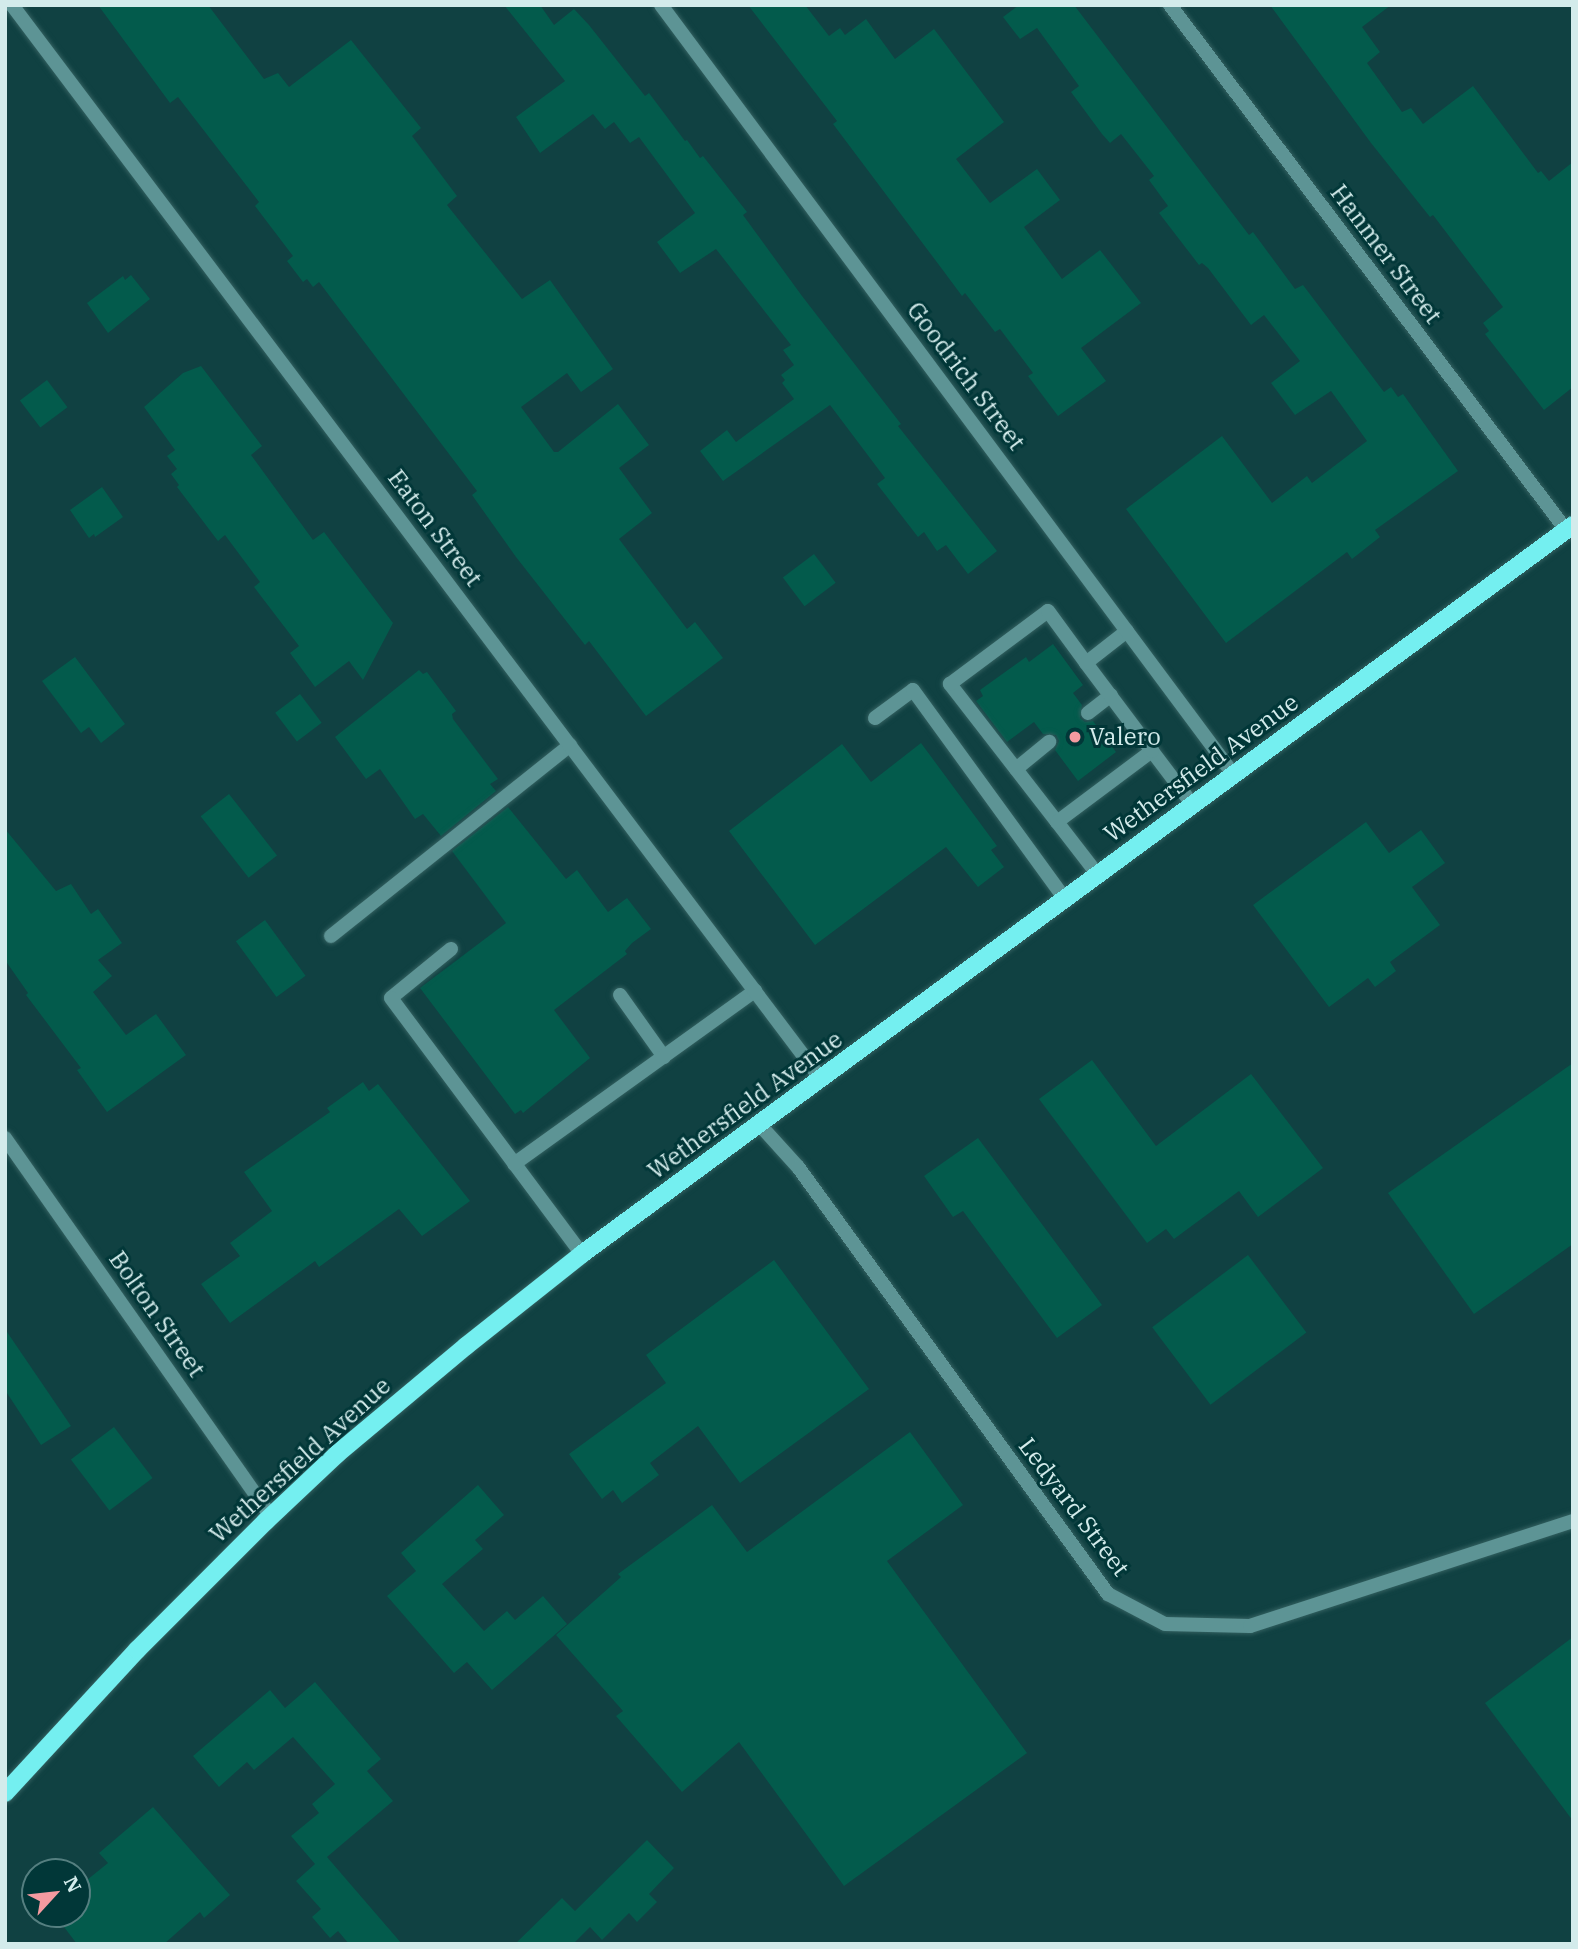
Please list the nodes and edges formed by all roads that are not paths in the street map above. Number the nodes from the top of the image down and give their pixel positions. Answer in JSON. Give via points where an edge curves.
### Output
{"nodes":[{"id":1,"x":12,"y":5,"type":"edge"},
{"id":2,"x":661,"y":5,"type":"edge"},
{"id":3,"x":1170,"y":5,"type":"edge"},
{"id":4,"x":1570,"y":528,"type":"edge"},
{"id":5,"x":1127,"y":631,"type":"junction"},
{"id":6,"x":1086,"y":663,"type":"junction"},
{"id":7,"x":1111,"y":695,"type":"junction"},
{"id":8,"x":1088,"y":713,"type":"dead end"},
{"id":9,"x":875,"y":718,"type":"dead end"},
{"id":10,"x":1049,"y":742,"type":"dead end"},
{"id":11,"x":570,"y":745,"type":"junction"},
{"id":12,"x":1152,"y":751,"type":"junction"},
{"id":13,"x":1016,"y":769,"type":"junction"},
{"id":14,"x":1234,"y":775,"type":"junction"},
{"id":15,"x":1193,"y":805,"type":"junction"},
{"id":16,"x":1057,"y":822,"type":"junction"},
{"id":17,"x":1098,"y":875,"type":"junction"},
{"id":18,"x":1065,"y":899,"type":"junction"},
{"id":19,"x":331,"y":936,"type":"dead end"},
{"id":20,"x":451,"y":949,"type":"dead end"},
{"id":21,"x":755,"y":991,"type":"junction"},
{"id":22,"x":620,"y":995,"type":"dead end"},
{"id":23,"x":664,"y":1057,"type":"junction"},
{"id":24,"x":821,"y":1079,"type":"junction"},
{"id":25,"x":759,"y":1124,"type":"junction"},
{"id":26,"x":5,"y":1138,"type":"edge"},
{"id":27,"x":514,"y":1164,"type":"junction"},
{"id":28,"x":582,"y":1254,"type":"junction"},
{"id":29,"x":271,"y":1517,"type":"junction"},
{"id":30,"x":1573,"y":1521,"type":"edge"},
{"id":31,"x":5,"y":1793,"type":"edge"}],
"edges":[{"from":1,"to":11,"type":"street","name":"Eaton Street"},
{"from":2,"to":5,"type":"street","name":"Goodrich Street"},
{"from":3,"to":4,"type":"street","name":"Hanmer Street"},
{"from":4,"to":14,"type":"main road","name":"Wethersfield Avenue"},
{"from":5,"to":6,"type":"street"},
{"from":5,"to":14,"type":"street","name":"Goodrich Street"},
{"from":6,"to":7,"type":"street"},
{"from":6,"to":13,"type":"street","via":[[1048,611],[950,684]]},
{"from":7,"to":8,"type":"street"},
{"from":7,"to":12,"type":"street"},
{"from":9,"to":18,"type":"street","via":[[914,690]]},
{"from":10,"to":13,"type":"street"},
{"from":11,"to":19,"type":"street"},
{"from":11,"to":21,"type":"street","name":"Eaton Street"},
{"from":12,"to":15,"type":"street"},
{"from":12,"to":16,"type":"street"},
{"from":13,"to":16,"type":"street"},
{"from":14,"to":15,"type":"main road","name":"Wethersfield Avenue"},
{"from":15,"to":17,"type":"main road","name":"Wethersfield Avenue"},
{"from":16,"to":17,"type":"street"},
{"from":17,"to":18,"type":"main road","name":"Wethersfield Avenue"},
{"from":18,"to":24,"type":"main road","name":"Wethersfield Avenue"},
{"from":20,"to":27,"type":"street","via":[[391,998]]},
{"from":21,"to":23,"type":"street"},
{"from":21,"to":24,"type":"street","name":"Eaton Street"},
{"from":22,"to":23,"type":"street"},
{"from":23,"to":27,"type":"street"},
{"from":24,"to":25,"type":"main road","name":"Wethersfield Avenue"},
{"from":25,"to":28,"type":"main road","name":"Wethersfield Avenue"},
{"from":25,"to":30,"type":"street","name":"Ledyard Street","via":[[798,1167],[1108,1594],[1165,1624],[1250,1626]]},
{"from":26,"to":29,"type":"street","name":"Bolton Street"},
{"from":27,"to":28,"type":"street"},
{"from":28,"to":29,"type":"main road","name":"Wethersfield Avenue","via":[[427,1377]]},
{"from":29,"to":31,"type":"main road","name":"Wethersfield Avenue","via":[[137,1650]]}]}
